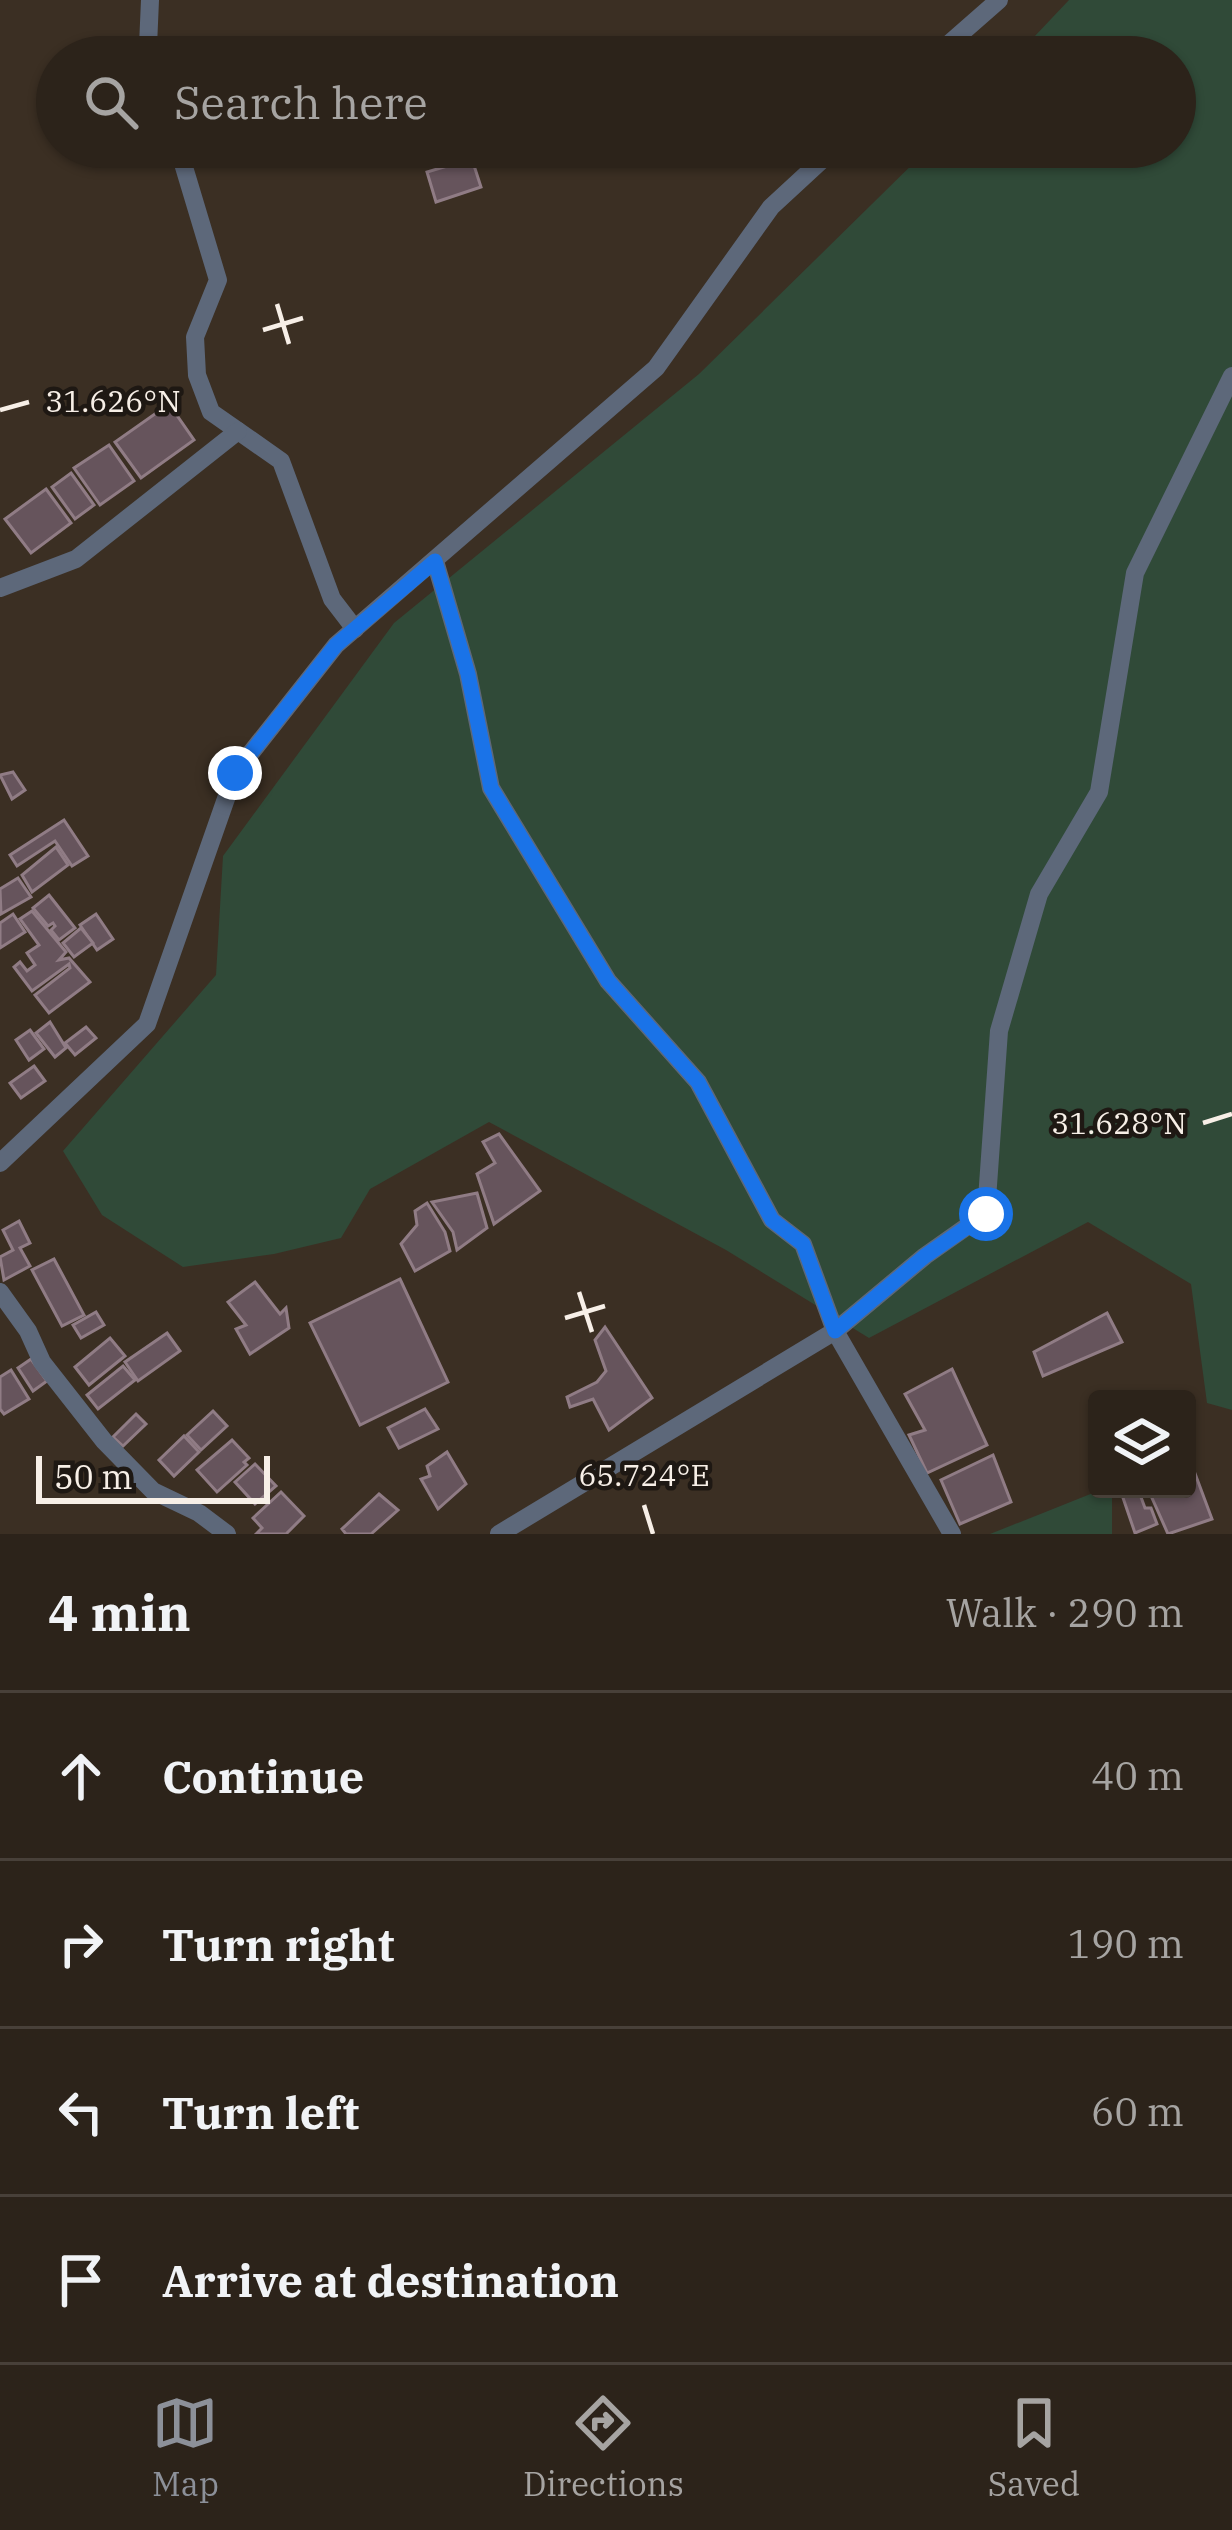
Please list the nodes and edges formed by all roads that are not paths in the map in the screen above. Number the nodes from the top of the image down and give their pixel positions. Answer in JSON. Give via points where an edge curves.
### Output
{"nodes":[{"id":1,"x":150,"y":0,"type":"edge"},
{"id":2,"x":999,"y":0,"type":"edge"},
{"id":3,"x":148,"y":36,"type":"edge"},
{"id":4,"x":958,"y":36,"type":"edge"},
{"id":5,"x":184,"y":168,"type":"edge"},
{"id":6,"x":813,"y":168,"type":"edge"},
{"id":7,"x":1232,"y":376,"type":"edge"},
{"id":8,"x":238,"y":430,"type":"junction"},
{"id":9,"x":435,"y":561,"type":"junction"},
{"id":10,"x":0,"y":587,"type":"edge"},
{"id":11,"x":355,"y":629,"type":"junction"},
{"id":12,"x":0,"y":1162,"type":"edge"},
{"id":13,"x":0,"y":1292,"type":"edge"},
{"id":14,"x":835,"y":1331,"type":"junction"},
{"id":15,"x":227,"y":1534,"type":"edge"},
{"id":16,"x":499,"y":1534,"type":"edge"},
{"id":17,"x":952,"y":1534,"type":"edge"}],
"edges":[{"from":1,"to":3,"type":"lane"},
{"from":2,"to":4,"type":"lane"},
{"from":5,"to":8,"type":"lane","via":[[218,280],[195,337],[197,375],[211,412]]},
{"from":6,"to":9,"type":"lane","via":[[770,207],[656,368]]},
{"from":7,"to":14,"type":"lane","via":[[1135,573],[1099,792],[1032,917],[999,1031],[986,1214]]},
{"from":8,"to":10,"type":"lane","via":[[76,559]]},
{"from":8,"to":11,"type":"lane","via":[[281,460],[332,599]]},
{"from":9,"to":11,"type":"lane"},
{"from":9,"to":14,"type":"lane","via":[[491,788],[608,981],[698,1082],[772,1220],[803,1244]]},
{"from":11,"to":12,"type":"lane","via":[[235,773],[147,1024]]},
{"from":13,"to":15,"type":"lane","via":[[104,1441],[153,1491]]},
{"from":14,"to":16,"type":"lane"},
{"from":14,"to":17,"type":"lane"}]}
